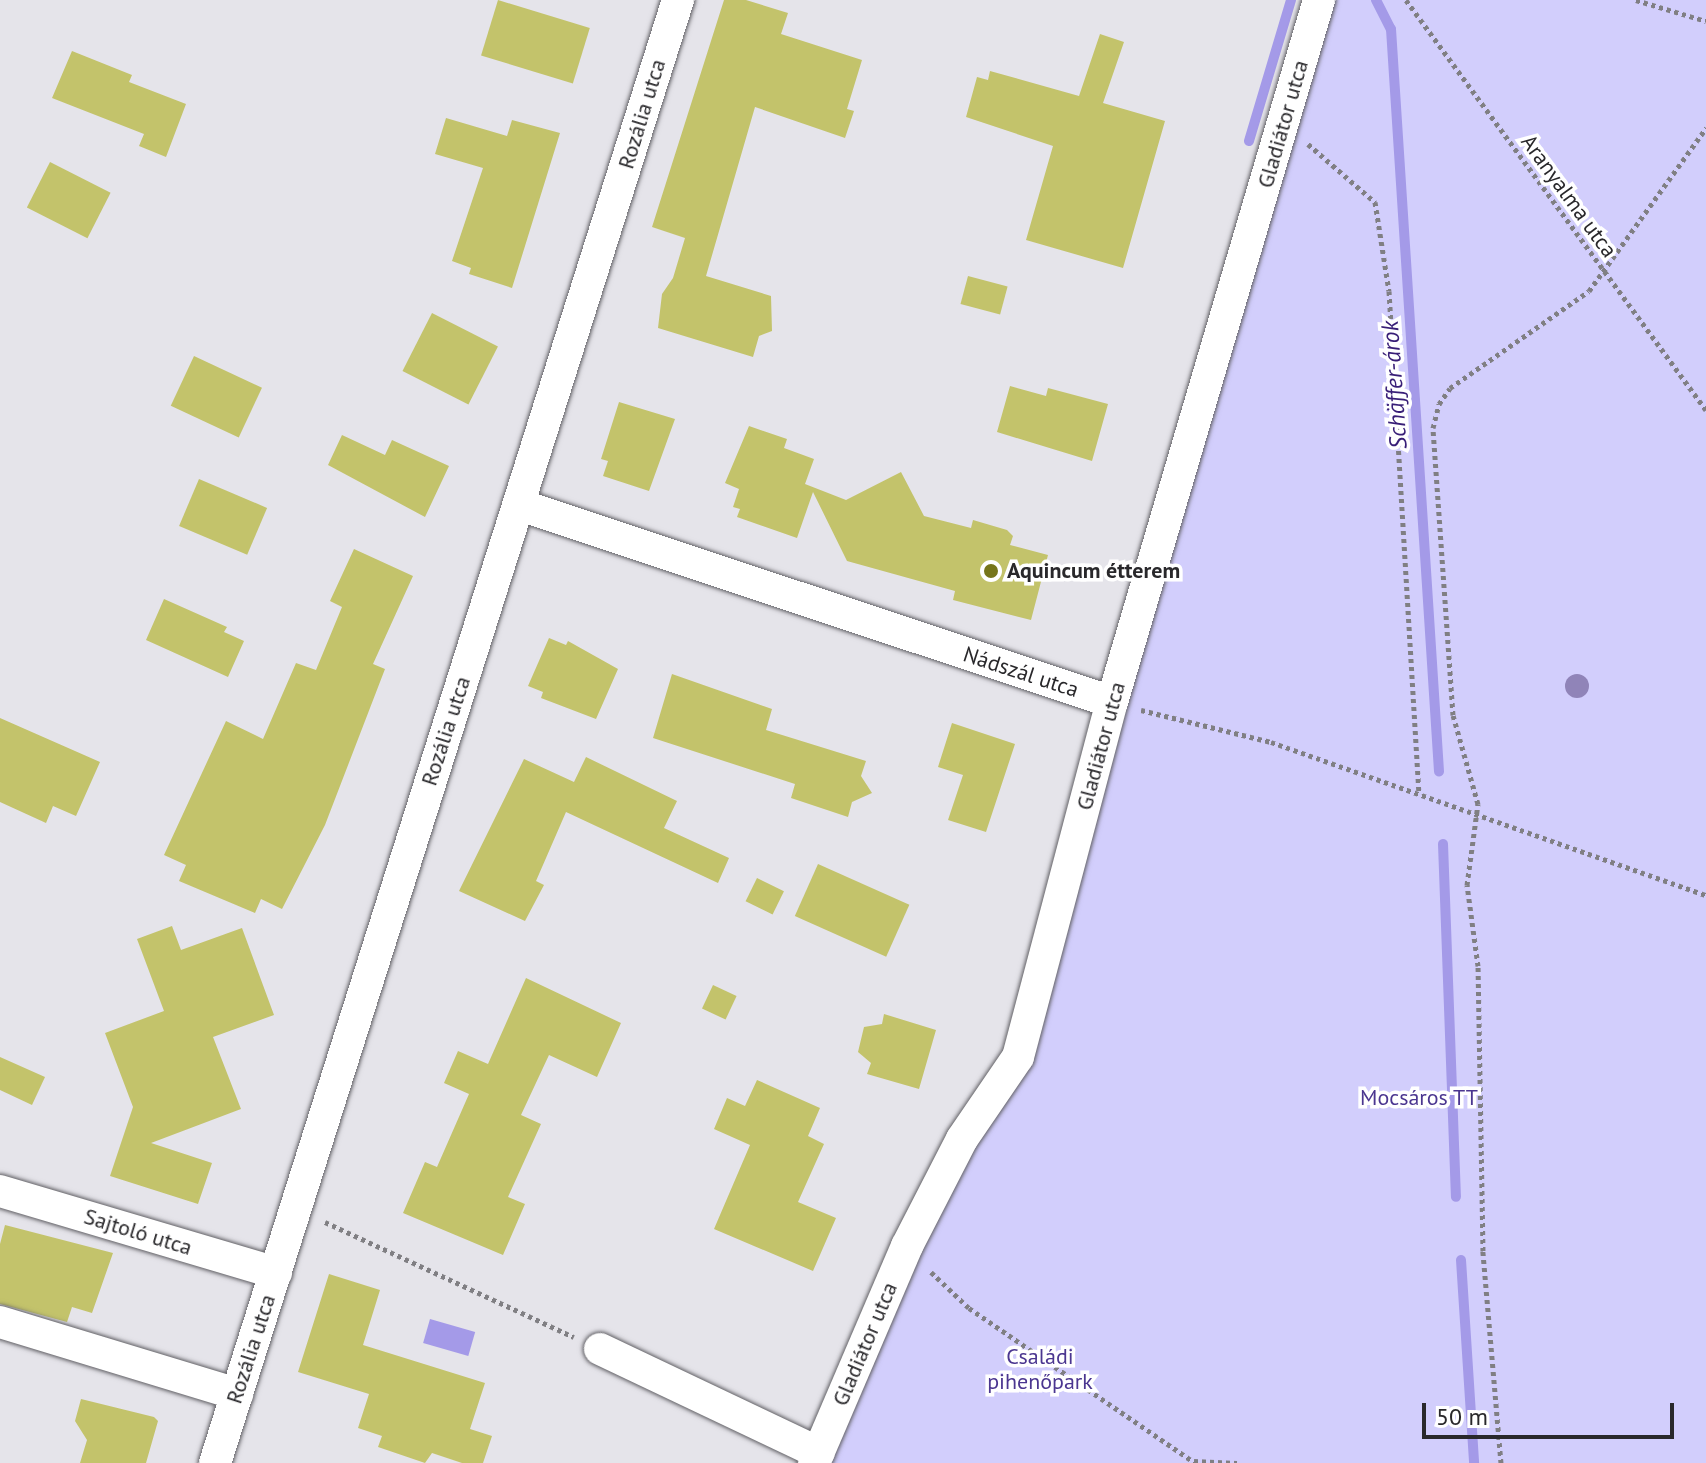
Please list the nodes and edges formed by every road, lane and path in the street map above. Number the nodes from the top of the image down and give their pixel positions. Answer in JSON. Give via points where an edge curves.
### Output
{"nodes":[{"id":1,"x":678,"y":0,"type":"edge"},
{"id":2,"x":1319,"y":0,"type":"edge"},
{"id":3,"x":1406,"y":0,"type":"edge"},
{"id":4,"x":1636,"y":0,"type":"edge"},
{"id":5,"x":1706,"y":21,"type":"edge"},
{"id":6,"x":1283,"y":123,"type":"junction"},
{"id":7,"x":1706,"y":128,"type":"edge"},
{"id":8,"x":1604,"y":271,"type":"junction"},
{"id":9,"x":1706,"y":410,"type":"edge"},
{"id":10,"x":520,"y":505,"type":"junction"},
{"id":11,"x":1112,"y":702,"type":"junction"},
{"id":12,"x":1419,"y":794,"type":"junction"},
{"id":13,"x":1476,"y":815,"type":"junction"},
{"id":14,"x":1706,"y":895,"type":"edge"},
{"id":15,"x":0,"y":1191,"type":"edge"},
{"id":16,"x":296,"y":1208,"type":"junction"},
{"id":17,"x":907,"y":1246,"type":"junction"},
{"id":18,"x":276,"y":1273,"type":"junction"},
{"id":19,"x":0,"y":1322,"type":"edge"},
{"id":20,"x":600,"y":1349,"type":"joint"},
{"id":21,"x":237,"y":1394,"type":"junction"},
{"id":22,"x":817,"y":1458,"type":"edge"},
{"id":23,"x":1195,"y":1462,"type":"edge"},
{"id":24,"x":215,"y":1463,"type":"edge"},
{"id":25,"x":1237,"y":1463,"type":"edge"},
{"id":26,"x":1501,"y":1463,"type":"edge"}],
"edges":[{"from":1,"to":10,"type":"street","name":"Rozália utca"},
{"from":2,"to":6,"type":"street","name":"Gladiátor utca"},
{"from":3,"to":8,"type":"path","name":"Aranyalma utca"},
{"from":4,"to":5,"type":"path"},
{"from":6,"to":11,"type":"street","name":"Gladiátor utca"},
{"from":6,"to":12,"type":"path","via":[[1375,202],[1389,291]]},
{"from":7,"to":8,"type":"path"},
{"from":8,"to":9,"type":"path","name":"Aranyalma utca"},
{"from":8,"to":13,"type":"path","via":[[1589,291],[1466,375],[1439,404],[1433,428],[1453,715],[1477,787]]},
{"from":10,"to":11,"type":"street","name":"Nádszál utca"},
{"from":10,"to":16,"type":"street","name":"Rozália utca"},
{"from":11,"to":12,"type":"path","via":[[1271,742]]},
{"from":11,"to":17,"type":"street","name":"Gladiátor utca","via":[[1018,1057],[962,1139]]},
{"from":12,"to":13,"type":"path"},
{"from":13,"to":14,"type":"path"},
{"from":13,"to":26,"type":"path","via":[[1467,885],[1478,966],[1483,1251]]},
{"from":15,"to":18,"type":"street","name":"Sajtoló utca"},
{"from":16,"to":18,"type":"street","name":"Rozália utca"},
{"from":16,"to":20,"type":"path"},
{"from":17,"to":22,"type":"street","name":"Gladiátor utca"},
{"from":17,"to":23,"type":"path","via":[[969,1308]]},
{"from":18,"to":21,"type":"street","name":"Rozália utca"},
{"from":19,"to":21,"type":"street"},
{"from":20,"to":22,"type":"street"},
{"from":21,"to":24,"type":"street","name":"Rozália utca"},
{"from":23,"to":25,"type":"path"}]}
